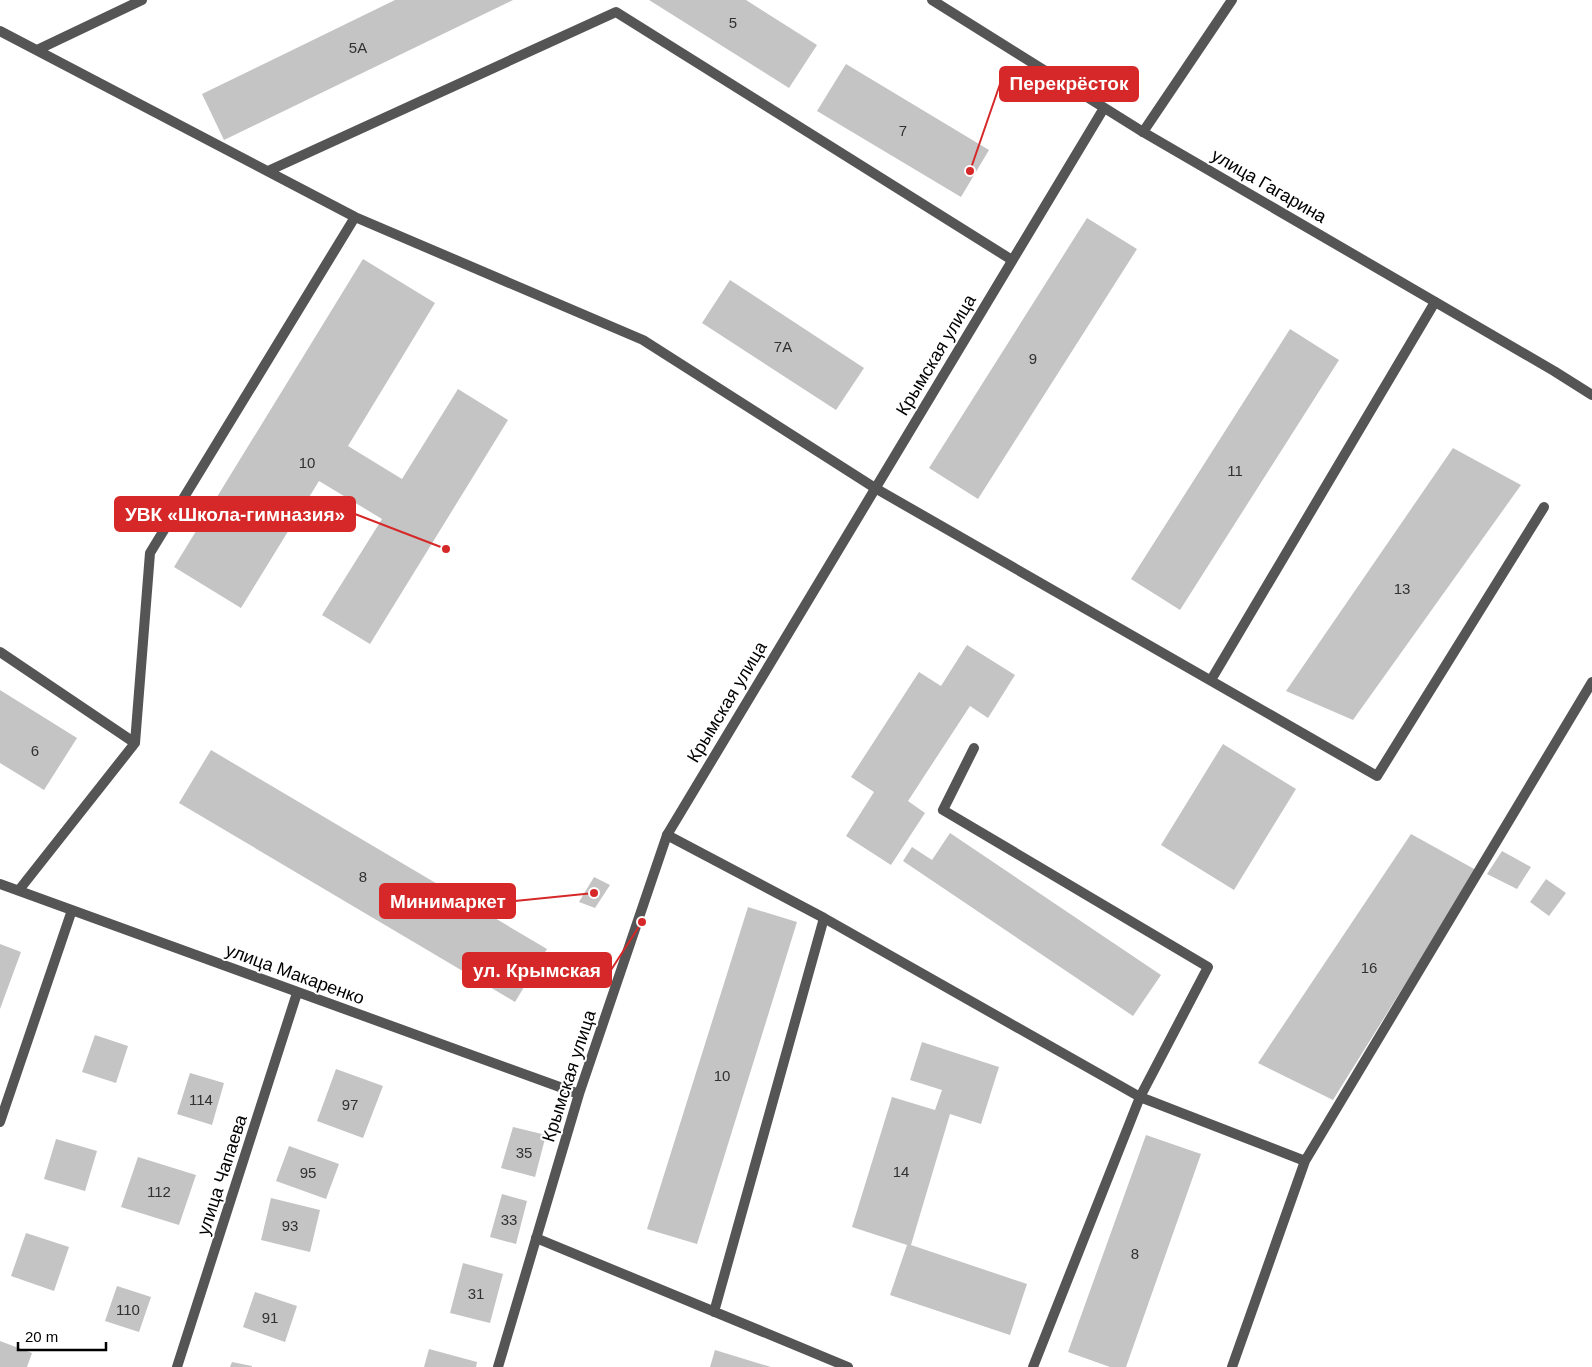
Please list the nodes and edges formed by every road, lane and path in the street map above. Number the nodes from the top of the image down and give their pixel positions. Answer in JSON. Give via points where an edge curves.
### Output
{"nodes":[{"id":1,"x":142,"y":0,"type":"edge"},
{"id":2,"x":932,"y":0,"type":"edge"},
{"id":3,"x":1232,"y":0,"type":"edge"},
{"id":4,"x":0,"y":31,"type":"edge"},
{"id":5,"x":37,"y":50,"type":"junction"},
{"id":6,"x":1104,"y":108,"type":"junction"},
{"id":7,"x":1143,"y":132,"type":"junction"},
{"id":8,"x":268,"y":171,"type":"junction"},
{"id":9,"x":355,"y":217,"type":"junction"},
{"id":10,"x":1012,"y":260,"type":"junction"},
{"id":11,"x":1435,"y":302,"type":"junction"},
{"id":12,"x":1592,"y":395,"type":"edge"},
{"id":13,"x":874,"y":488,"type":"junction"},
{"id":14,"x":1544,"y":507,"type":"dead end"},
{"id":15,"x":0,"y":652,"type":"edge"},
{"id":16,"x":1211,"y":680,"type":"junction"},
{"id":17,"x":1592,"y":682,"type":"edge"},
{"id":18,"x":135,"y":743,"type":"junction"},
{"id":19,"x":974,"y":748,"type":"dead end"},
{"id":20,"x":667,"y":835,"type":"junction"},
{"id":21,"x":0,"y":884,"type":"edge"},
{"id":22,"x":19,"y":890,"type":"junction"},
{"id":23,"x":72,"y":910,"type":"junction"},
{"id":24,"x":824,"y":918,"type":"junction"},
{"id":25,"x":297,"y":993,"type":"junction"},
{"id":26,"x":579,"y":1094,"type":"junction"},
{"id":27,"x":1140,"y":1097,"type":"junction"},
{"id":28,"x":0,"y":1122,"type":"edge"},
{"id":29,"x":1305,"y":1161,"type":"junction"},
{"id":30,"x":536,"y":1238,"type":"junction"},
{"id":31,"x":714,"y":1312,"type":"junction"},
{"id":32,"x":177,"y":1367,"type":"edge"},
{"id":33,"x":498,"y":1367,"type":"edge"},
{"id":34,"x":848,"y":1367,"type":"edge"},
{"id":35,"x":1033,"y":1367,"type":"edge"},
{"id":36,"x":1232,"y":1367,"type":"edge"}],
"edges":[{"from":1,"to":5,"type":"street"},
{"from":2,"to":6,"type":"street","name":"улица Гагарина"},
{"from":3,"to":7,"type":"street"},
{"from":4,"to":5,"type":"street"},
{"from":5,"to":8,"type":"street"},
{"from":6,"to":7,"type":"street","name":"улица Гагарина"},
{"from":6,"to":10,"type":"street","name":"Крымская улица"},
{"from":7,"to":11,"type":"street","name":"улица Гагарина"},
{"from":8,"to":9,"type":"street"},
{"from":8,"to":10,"type":"street","via":[[616,12]]},
{"from":9,"to":13,"type":"street","via":[[643,340]]},
{"from":9,"to":18,"type":"street","via":[[150,553]]},
{"from":10,"to":13,"type":"street","name":"Крымская улица"},
{"from":11,"to":12,"type":"street","name":"улица Гагарина"},
{"from":11,"to":16,"type":"street"},
{"from":13,"to":16,"type":"street"},
{"from":13,"to":20,"type":"street","name":"Крымская улица"},
{"from":14,"to":16,"type":"street","via":[[1377,776]]},
{"from":15,"to":18,"type":"street"},
{"from":17,"to":29,"type":"street"},
{"from":18,"to":22,"type":"street"},
{"from":19,"to":27,"type":"street","via":[[943,810],[1208,967]]},
{"from":20,"to":24,"type":"street"},
{"from":20,"to":26,"type":"street","name":"Крымская улица"},
{"from":21,"to":22,"type":"street","name":"улица Макаренко"},
{"from":22,"to":23,"type":"street","name":"улица Макаренко"},
{"from":23,"to":25,"type":"street","name":"улица Макаренко"},
{"from":23,"to":28,"type":"street"},
{"from":24,"to":27,"type":"street"},
{"from":24,"to":31,"type":"street"},
{"from":25,"to":26,"type":"street","name":"улица Макаренко"},
{"from":25,"to":32,"type":"street","name":"улица Чапаева"},
{"from":26,"to":30,"type":"street","name":"Крымская улица"},
{"from":27,"to":29,"type":"street"},
{"from":27,"to":35,"type":"street"},
{"from":29,"to":36,"type":"street"},
{"from":30,"to":31,"type":"street"},
{"from":30,"to":33,"type":"street","name":"Крымская улица"},
{"from":31,"to":34,"type":"street"}]}
